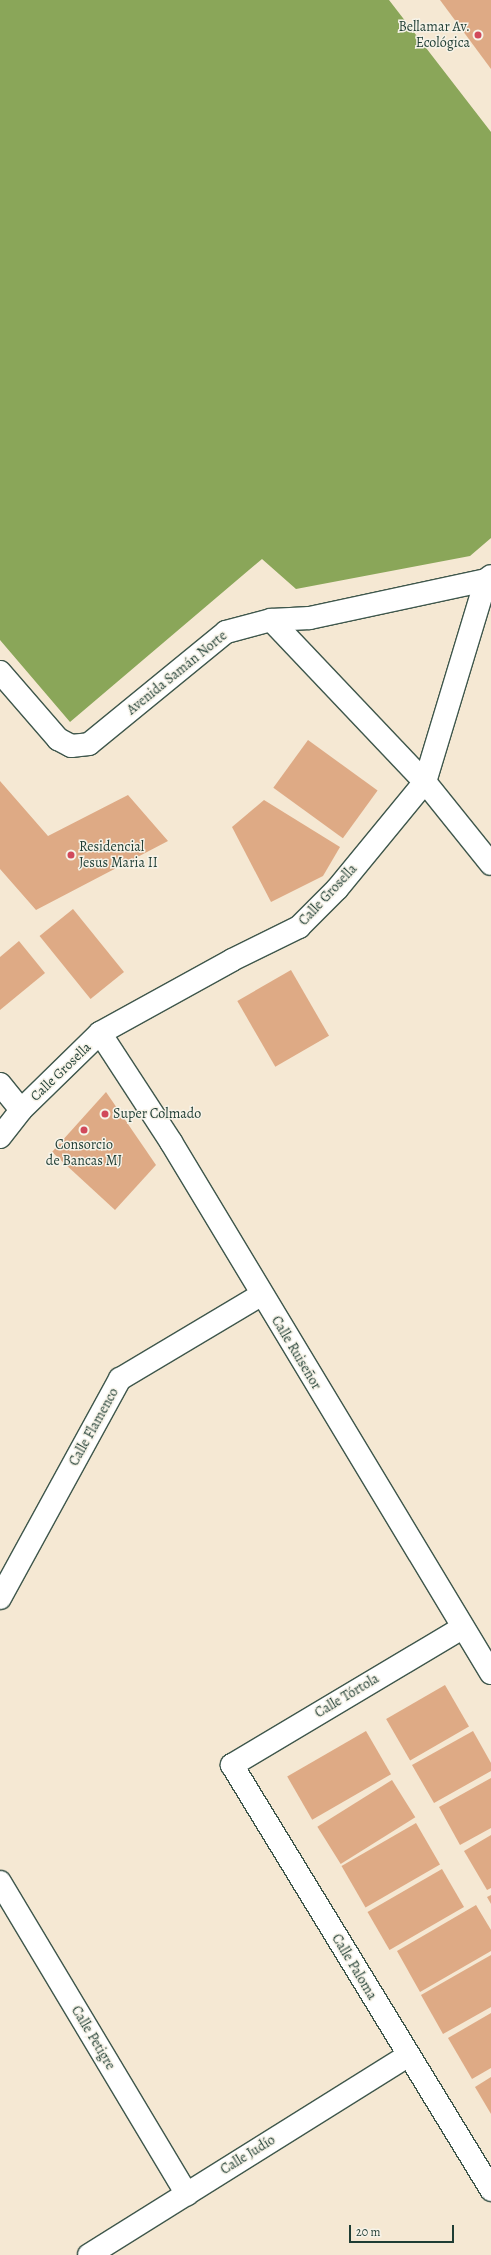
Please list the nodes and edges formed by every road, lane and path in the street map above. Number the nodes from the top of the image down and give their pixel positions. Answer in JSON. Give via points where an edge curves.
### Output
{"nodes":[{"id":1,"x":489,"y":578,"type":"edge"},
{"id":2,"x":271,"y":620,"type":"junction"},
{"id":3,"x":0,"y":672,"type":"edge"},
{"id":4,"x":425,"y":782,"type":"junction"},
{"id":5,"x":491,"y":864,"type":"edge"},
{"id":6,"x":100,"y":1033,"type":"junction"},
{"id":7,"x":0,"y":1084,"type":"edge"},
{"id":8,"x":21,"y":1110,"type":"junction"},
{"id":9,"x":0,"y":1137,"type":"edge"},
{"id":10,"x":261,"y":1295,"type":"junction"},
{"id":11,"x":0,"y":1598,"type":"edge"},
{"id":12,"x":462,"y":1628,"type":"junction"},
{"id":13,"x":491,"y":1673,"type":"edge"},
{"id":14,"x":232,"y":1765,"type":"joint"},
{"id":15,"x":0,"y":1882,"type":"edge"},
{"id":16,"x":407,"y":2056,"type":"junction"},
{"id":17,"x":484,"y":2163,"type":"edge"},
{"id":18,"x":491,"y":2190,"type":"edge"},
{"id":19,"x":186,"y":2194,"type":"junction"},
{"id":20,"x":89,"y":2255,"type":"edge"}],
"edges":[{"from":1,"to":2,"type":"street","name":"Avenida Samán Norte","via":[[310,618]]},
{"from":1,"to":4,"type":"street","name":"Calle Grosella"},
{"from":2,"to":3,"type":"street","name":"Avenida Samán Norte","via":[[226,632],[89,744],[71,746],[58,739]]},
{"from":2,"to":4,"type":"street"},
{"from":4,"to":5,"type":"street"},
{"from":4,"to":6,"type":"street","name":"Calle Grosella","via":[[337,889],[299,927],[232,960]]},
{"from":6,"to":8,"type":"street","name":"Calle Grosella"},
{"from":6,"to":10,"type":"street","name":"Calle Ruiseñor","via":[[171,1142]]},
{"from":7,"to":8,"type":"street"},
{"from":8,"to":9,"type":"street","name":"Calle Grosella"},
{"from":10,"to":11,"type":"street","name":"Calle Flamenco","via":[[120,1379]]},
{"from":10,"to":12,"type":"street","name":"Calle Ruiseñor"},
{"from":12,"to":13,"type":"street","name":"Calle Ruiseñor"},
{"from":12,"to":14,"type":"street","name":"Calle Tórtola"},
{"from":14,"to":16,"type":"street","name":"Calle Paloma"},
{"from":15,"to":19,"type":"street","name":"Calle Petigre"},
{"from":16,"to":17,"type":"street","name":"Calle Paloma"},
{"from":16,"to":19,"type":"street","name":"Calle Judío"},
{"from":17,"to":18,"type":"street","name":"Calle Paloma"},
{"from":19,"to":20,"type":"street","name":"Calle Judío"}]}
